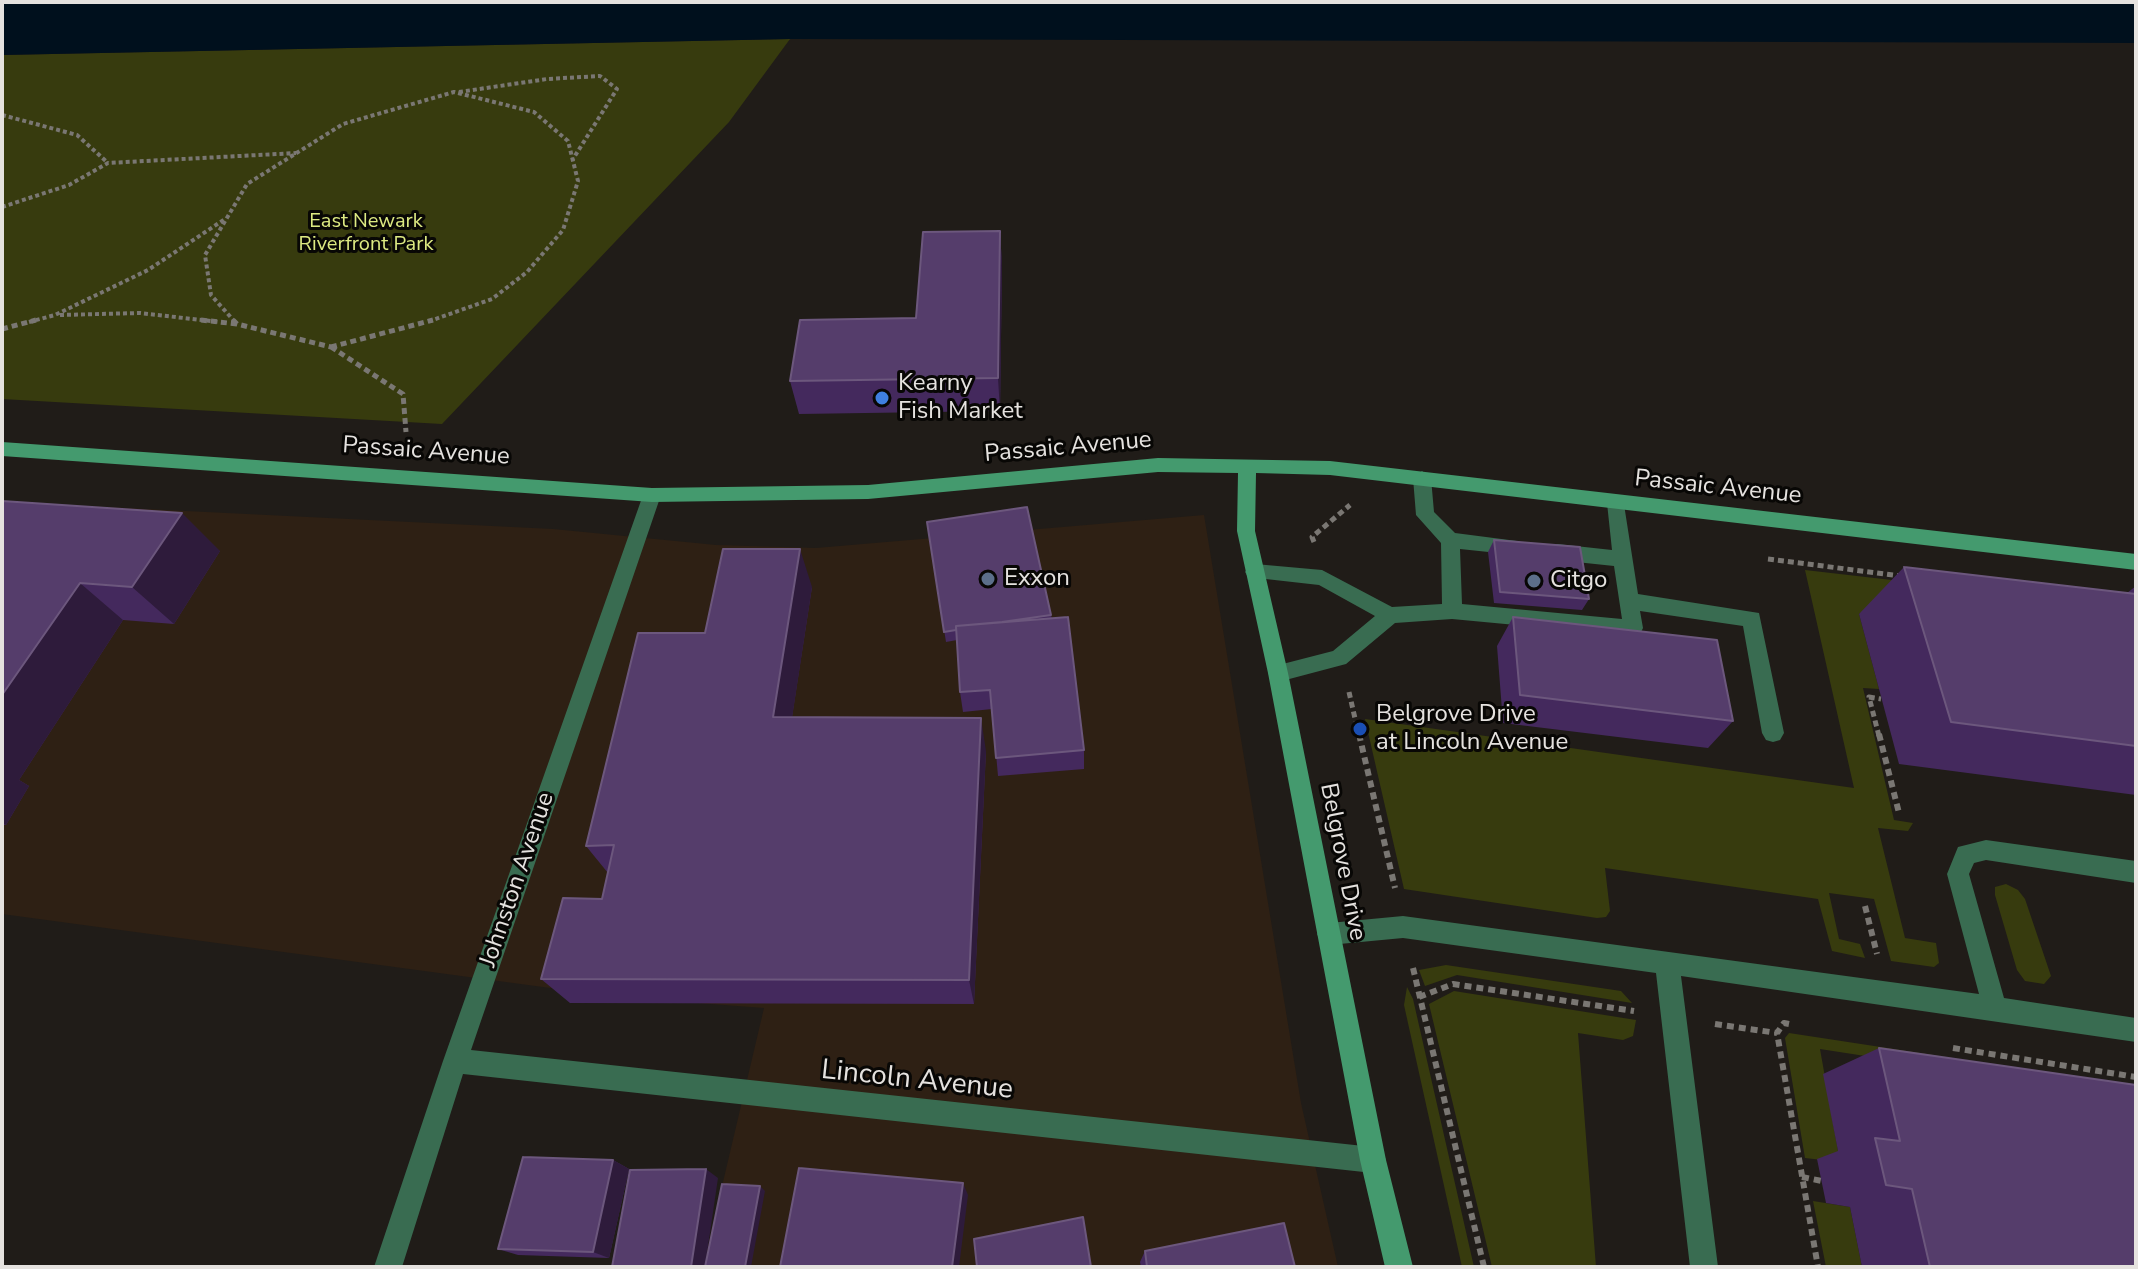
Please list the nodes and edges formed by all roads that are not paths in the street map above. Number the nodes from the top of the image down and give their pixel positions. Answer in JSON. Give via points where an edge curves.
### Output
{"nodes":[{"id":1,"x":2,"y":449,"type":"edge"},
{"id":2,"x":1247,"y":465,"type":"junction"},
{"id":3,"x":1422,"y":478,"type":"junction"},
{"id":4,"x":652,"y":495,"type":"junction"},
{"id":5,"x":1616,"y":503,"type":"junction"},
{"id":6,"x":1450,"y":540,"type":"junction"},
{"id":7,"x":1623,"y":559,"type":"junction"},
{"id":8,"x":2136,"y":562,"type":"edge"},
{"id":9,"x":1255,"y":572,"type":"junction"},
{"id":10,"x":1628,"y":601,"type":"junction"},
{"id":11,"x":1452,"y":611,"type":"junction"},
{"id":12,"x":1390,"y":615,"type":"junction"},
{"id":13,"x":1278,"y":673,"type":"junction"},
{"id":14,"x":1773,"y":733,"type":"dead end"},
{"id":15,"x":2136,"y":872,"type":"edge"},
{"id":16,"x":1329,"y":934,"type":"junction"},
{"id":17,"x":1667,"y":962,"type":"junction"},
{"id":18,"x":1995,"y":1008,"type":"junction"},
{"id":19,"x":2136,"y":1030,"type":"edge"},
{"id":20,"x":455,"y":1061,"type":"junction"},
{"id":21,"x":1373,"y":1160,"type":"junction"},
{"id":22,"x":388,"y":1267,"type":"edge"},
{"id":23,"x":1399,"y":1267,"type":"edge"},
{"id":24,"x":1704,"y":1267,"type":"edge"}],
"edges":[{"from":1,"to":4,"type":"main road","name":"Passaic Avenue"},
{"from":2,"to":3,"type":"main road","name":"Passaic Avenue"},
{"from":2,"to":4,"type":"main road","name":"Passaic Avenue","via":[[1158,465],[868,492]]},
{"from":2,"to":9,"type":"main road","name":"Belgrove Drive","via":[[1246,531]]},
{"from":3,"to":5,"type":"main road","name":"Passaic Avenue"},
{"from":3,"to":6,"type":"street","via":[[1425,515]]},
{"from":4,"to":20,"type":"street","name":"Johnston Avenue"},
{"from":5,"to":7,"type":"street"},
{"from":5,"to":8,"type":"main road","name":"Passaic Avenue"},
{"from":6,"to":7,"type":"street"},
{"from":6,"to":11,"type":"street"},
{"from":7,"to":10,"type":"street"},
{"from":9,"to":12,"type":"street","via":[[1322,578]]},
{"from":9,"to":13,"type":"main road","name":"Belgrove Drive"},
{"from":10,"to":11,"type":"street","via":[[1633,628]]},
{"from":10,"to":14,"type":"street","via":[[1752,619]]},
{"from":11,"to":12,"type":"street"},
{"from":12,"to":13,"type":"street","via":[[1339,658]]},
{"from":13,"to":16,"type":"main road","name":"Belgrove Drive"},
{"from":15,"to":18,"type":"street","via":[[1986,850],[1966,854],[1958,874]]},
{"from":16,"to":17,"type":"street","via":[[1403,927]]},
{"from":16,"to":21,"type":"main road","name":"Belgrove Drive"},
{"from":17,"to":18,"type":"street"},
{"from":17,"to":24,"type":"street"},
{"from":18,"to":19,"type":"street"},
{"from":20,"to":21,"type":"street","name":"Lincoln Avenue"},
{"from":20,"to":22,"type":"street","name":"Johnston Avenue"},
{"from":21,"to":23,"type":"main road","name":"Belgrove Drive"}]}
